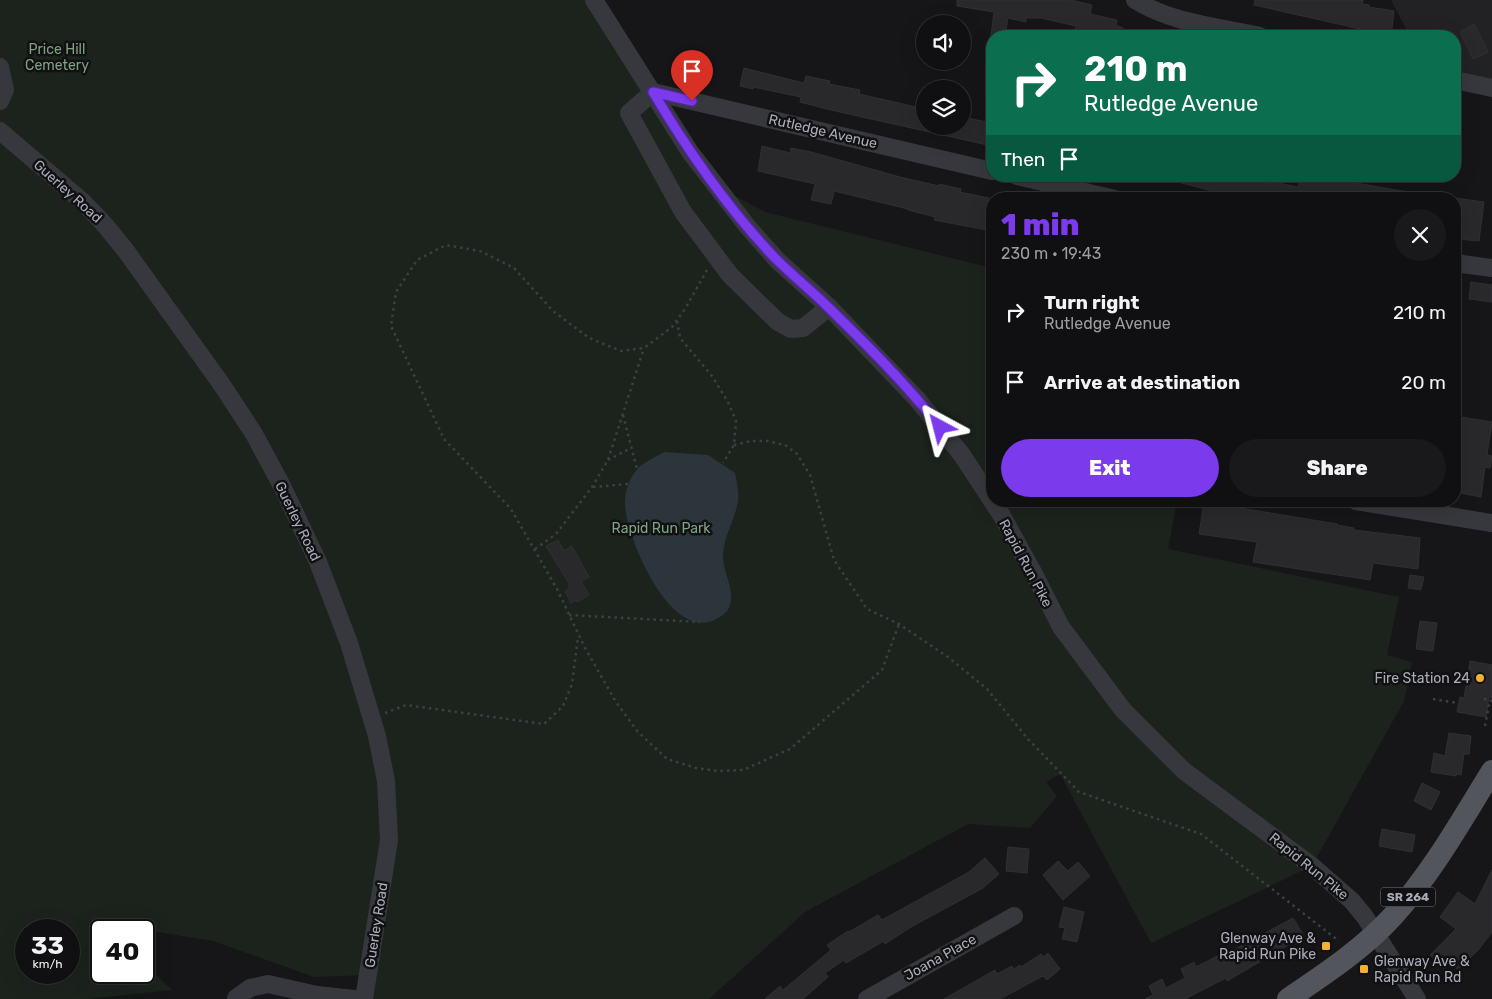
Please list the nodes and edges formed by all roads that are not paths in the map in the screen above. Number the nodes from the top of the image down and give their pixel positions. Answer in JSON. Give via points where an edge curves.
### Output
{"nodes":[{"id":1,"x":594,"y":0,"type":"edge"},
{"id":2,"x":1135,"y":0,"type":"edge"},
{"id":3,"x":1232,"y":30,"type":"edge"},
{"id":4,"x":0,"y":67,"type":"edge"},
{"id":5,"x":1461,"y":81,"type":"edge"},
{"id":6,"x":1492,"y":88,"type":"edge"},
{"id":7,"x":653,"y":92,"type":"junction"},
{"id":8,"x":0,"y":101,"type":"edge"},
{"id":9,"x":0,"y":131,"type":"edge"},
{"id":10,"x":986,"y":170,"type":"edge"},
{"id":11,"x":1043,"y":182,"type":"edge"},
{"id":12,"x":1085,"y":192,"type":"edge"},
{"id":13,"x":1461,"y":264,"type":"edge"},
{"id":14,"x":1492,"y":268,"type":"edge"},
{"id":15,"x":829,"y":308,"type":"junction"},
{"id":16,"x":986,"y":493,"type":"edge"},
{"id":17,"x":995,"y":507,"type":"edge"},
{"id":18,"x":1393,"y":507,"type":"edge"},
{"id":19,"x":1492,"y":523,"type":"edge"},
{"id":20,"x":1492,"y":771,"type":"edge"},
{"id":21,"x":1014,"y":916,"type":"dead end"},
{"id":22,"x":1375,"y":933,"type":"junction"},
{"id":23,"x":874,"y":997,"type":"edge"},
{"id":24,"x":236,"y":998,"type":"edge"},
{"id":25,"x":354,"y":999,"type":"edge"},
{"id":26,"x":364,"y":999,"type":"edge"},
{"id":27,"x":1288,"y":999,"type":"edge"},
{"id":28,"x":1417,"y":999,"type":"edge"}],
"edges":[{"from":1,"to":7,"type":"street","name":"Rapid Run Pike"},
{"from":2,"to":3,"type":"street","via":[[1172,17]]},
{"from":4,"to":8,"type":"street","via":[[5,90]]},
{"from":5,"to":6,"type":"street"},
{"from":7,"to":10,"type":"street","name":"Rutledge Avenue"},
{"from":7,"to":15,"type":"street","name":"Rapid Run Pike","via":[[690,152],[747,226],[777,260]]},
{"from":7,"to":15,"type":"street","via":[[629,113],[684,212],[730,275],[778,322],[791,329],[803,328]]},
{"from":9,"to":26,"type":"street","name":"Guerley Road","via":[[82,201],[105,225],[254,434],[318,562],[349,643],[372,718],[386,781],[389,831],[385,874]]},
{"from":11,"to":12,"type":"street"},
{"from":13,"to":14,"type":"street"},
{"from":15,"to":16,"type":"street","name":"Rapid Run Pike","via":[[917,399],[962,455]]},
{"from":17,"to":22,"type":"street","name":"Rapid Run Pike","via":[[1061,627],[1123,710],[1184,771],[1335,885],[1365,917]]},
{"from":18,"to":19,"type":"street"},
{"from":20,"to":22,"type":"main road","number":"SR 264","via":[[1431,868]]},
{"from":21,"to":23,"type":"street","name":"Joana Place"},
{"from":22,"to":27,"type":"main road","number":"SR 264","via":[[1337,966]]},
{"from":22,"to":28,"type":"street","name":"Rapid Run Pike"},
{"from":24,"to":25,"type":"street","via":[[250,988],[268,984],[317,996]]}]}
